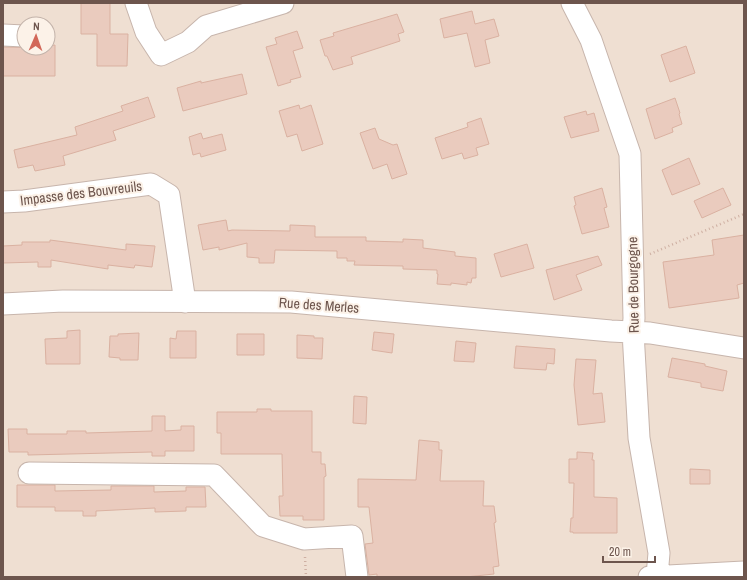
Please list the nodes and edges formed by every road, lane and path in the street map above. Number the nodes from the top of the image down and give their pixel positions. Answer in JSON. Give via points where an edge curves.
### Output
{"nodes":[{"id":1,"x":136,"y":3,"type":"edge"},
{"id":2,"x":283,"y":3,"type":"edge"},
{"id":3,"x":572,"y":3,"type":"edge"},
{"id":4,"x":3,"y":35,"type":"edge"},
{"id":5,"x":16,"y":36,"type":"edge"},
{"id":6,"x":3,"y":202,"type":"edge"},
{"id":7,"x":744,"y":214,"type":"edge"},
{"id":8,"x":648,"y":254,"type":"dead end"},
{"id":9,"x":185,"y":302,"type":"junction"},
{"id":10,"x":3,"y":304,"type":"edge"},
{"id":11,"x":633,"y":332,"type":"junction"},
{"id":12,"x":744,"y":348,"type":"edge"},
{"id":13,"x":29,"y":473,"type":"dead end"},
{"id":14,"x":744,"y":572,"type":"edge"},
{"id":15,"x":718,"y":575,"type":"edge"},
{"id":16,"x":357,"y":577,"type":"edge"},
{"id":17,"x":653,"y":577,"type":"edge"}],
"edges":[{"from":1,"to":2,"type":"street","via":[[146,32],[161,55],[188,42],[206,26]]},
{"from":3,"to":11,"type":"street","name":"Rue de Bourgogne","via":[[591,40],[630,154]]},
{"from":4,"to":5,"type":"street"},
{"from":6,"to":9,"type":"street","name":"Impasse des Bouvreuils","via":[[151,184],[169,195]]},
{"from":7,"to":8,"type":"path"},
{"from":9,"to":10,"type":"street","name":"Rue des Merles","via":[[63,301]]},
{"from":9,"to":11,"type":"street","name":"Rue des Merles","via":[[291,302]]},
{"from":11,"to":12,"type":"street","name":"Rue des Merles"},
{"from":11,"to":17,"type":"street","name":"Rue de Bourgogne","via":[[639,438],[659,553]]},
{"from":13,"to":16,"type":"street","via":[[214,475],[263,526],[304,539],[352,536]]},
{"from":14,"to":15,"type":"street"},
{"from":15,"to":17,"type":"street"}]}
